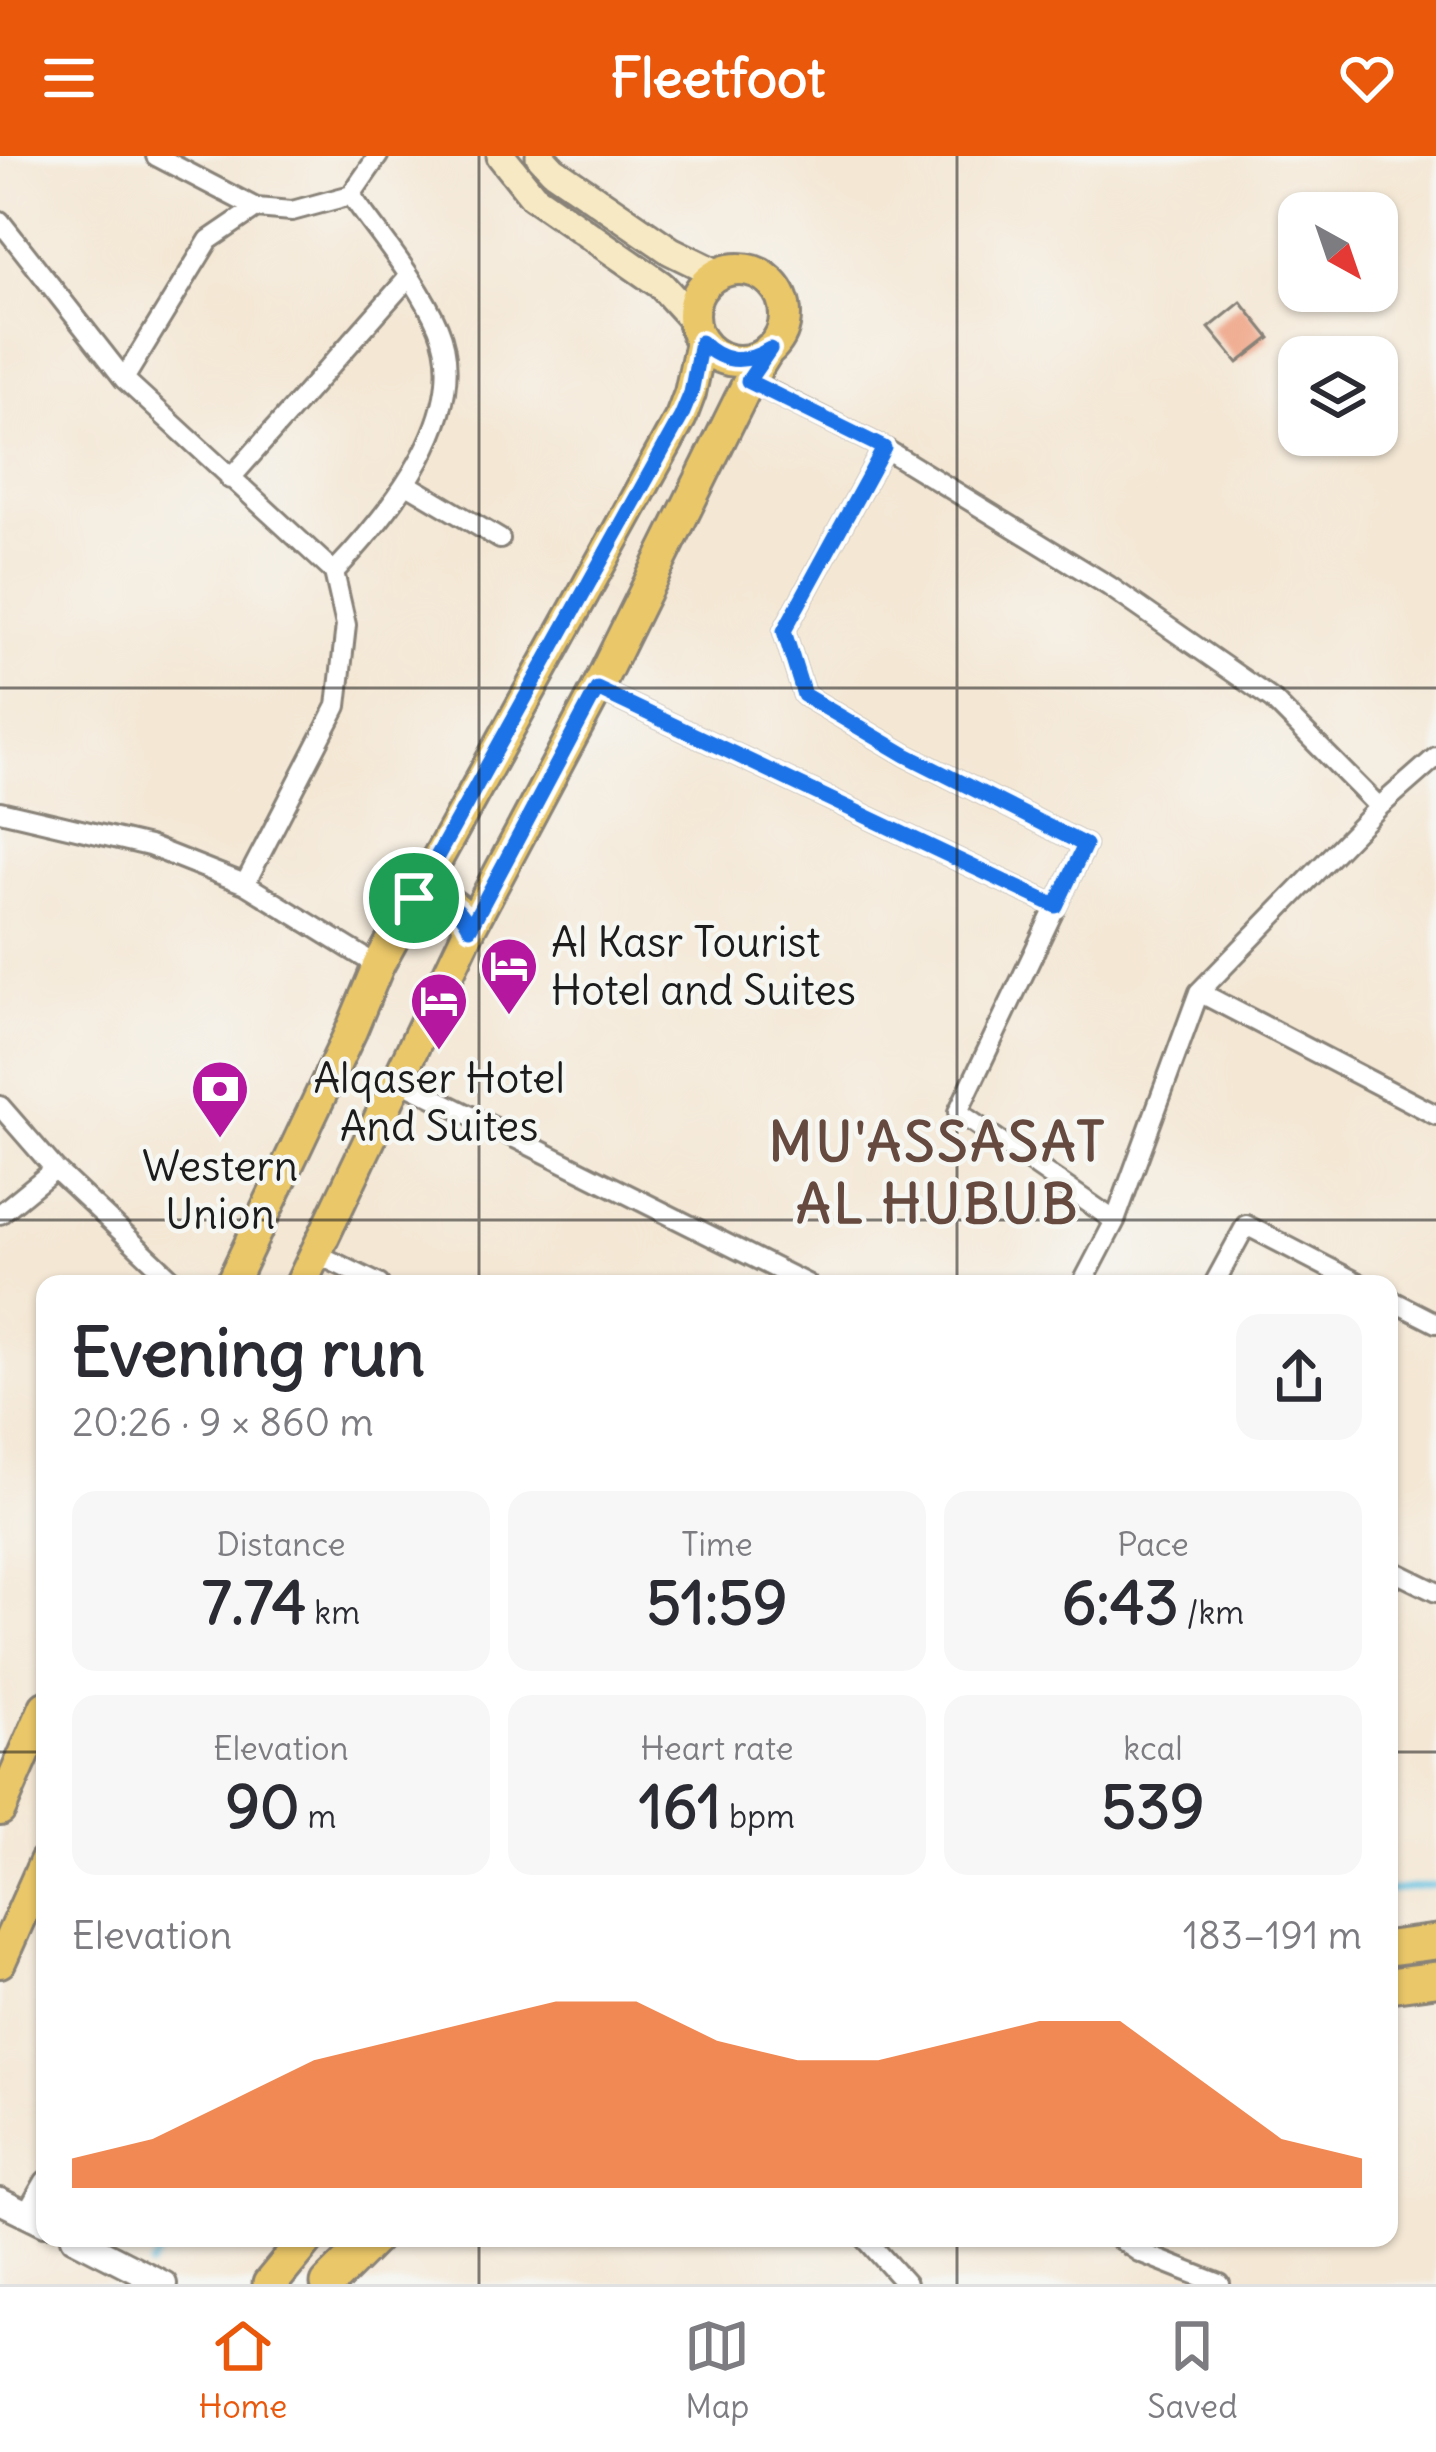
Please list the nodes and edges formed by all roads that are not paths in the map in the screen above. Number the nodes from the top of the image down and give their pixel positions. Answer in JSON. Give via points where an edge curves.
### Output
{"nodes":[{"id":1,"x":157,"y":156,"type":"edge"},
{"id":2,"x":378,"y":156,"type":"edge"},
{"id":3,"x":501,"y":156,"type":"edge"},
{"id":4,"x":540,"y":156,"type":"edge"},
{"id":5,"x":351,"y":195,"type":"junction"},
{"id":6,"x":256,"y":208,"type":"junction"},
{"id":7,"x":0,"y":221,"type":"edge"},
{"id":8,"x":718,"y":274,"type":"junction"},
{"id":9,"x":408,"y":278,"type":"junction"},
{"id":10,"x":697,"y":331,"type":"junction"},
{"id":11,"x":770,"y":349,"type":"junction"},
{"id":12,"x":124,"y":379,"type":"junction"},
{"id":13,"x":748,"y":381,"type":"junction"},
{"id":14,"x":884,"y":448,"type":"junction"},
{"id":15,"x":230,"y":479,"type":"junction"},
{"id":16,"x":407,"y":484,"type":"junction"},
{"id":17,"x":500,"y":539,"type":"dead end"},
{"id":18,"x":334,"y":572,"type":"junction"},
{"id":19,"x":597,"y":689,"type":"junction"},
{"id":20,"x":1436,"y":757,"type":"edge"},
{"id":21,"x":1379,"y":807,"type":"junction"},
{"id":22,"x":0,"y":811,"type":"edge"},
{"id":23,"x":245,"y":884,"type":"junction"},
{"id":24,"x":414,"y":898,"type":"junction"},
{"id":25,"x":1056,"y":906,"type":"junction"},
{"id":26,"x":470,"y":928,"type":"junction"},
{"id":27,"x":378,"y":966,"type":"junction"},
{"id":28,"x":1199,"y":992,"type":"junction"},
{"id":29,"x":397,"y":1079,"type":"junction"},
{"id":30,"x":0,"y":1106,"type":"edge"},
{"id":31,"x":1436,"y":1115,"type":"edge"},
{"id":32,"x":55,"y":1169,"type":"junction"},
{"id":33,"x":0,"y":1214,"type":"edge"},
{"id":34,"x":1115,"y":1220,"type":"junction"},
{"id":35,"x":315,"y":1253,"type":"junction"},
{"id":36,"x":167,"y":1275,"type":"edge"},
{"id":37,"x":235,"y":1275,"type":"edge"},
{"id":38,"x":305,"y":1275,"type":"edge"},
{"id":39,"x":360,"y":1275,"type":"edge"},
{"id":40,"x":789,"y":1275,"type":"edge"},
{"id":41,"x":1087,"y":1275,"type":"edge"},
{"id":42,"x":1219,"y":1275,"type":"edge"},
{"id":43,"x":1343,"y":1275,"type":"edge"},
{"id":44,"x":1398,"y":1304,"type":"edge"},
{"id":45,"x":1436,"y":1323,"type":"edge"},
{"id":46,"x":1398,"y":1573,"type":"edge"},
{"id":47,"x":1436,"y":1592,"type":"edge"},
{"id":48,"x":36,"y":1728,"type":"edge"},
{"id":49,"x":0,"y":1810,"type":"edge"},
{"id":50,"x":36,"y":1881,"type":"edge"},
{"id":51,"x":1436,"y":1942,"type":"edge"},
{"id":52,"x":1398,"y":1947,"type":"edge"},
{"id":53,"x":0,"y":1962,"type":"edge"},
{"id":54,"x":1436,"y":1979,"type":"edge"},
{"id":55,"x":1398,"y":1983,"type":"edge"},
{"id":56,"x":0,"y":2201,"type":"edge"},
{"id":57,"x":35,"y":2218,"type":"edge"},
{"id":58,"x":92,"y":2247,"type":"edge"},
{"id":59,"x":301,"y":2247,"type":"edge"},
{"id":60,"x":365,"y":2247,"type":"edge"},
{"id":61,"x":873,"y":2247,"type":"edge"},
{"id":62,"x":1132,"y":2247,"type":"edge"},
{"id":63,"x":164,"y":2284,"type":"edge"},
{"id":64,"x":270,"y":2284,"type":"edge"},
{"id":65,"x":328,"y":2284,"type":"edge"},
{"id":66,"x":906,"y":2284,"type":"edge"},
{"id":67,"x":1220,"y":2284,"type":"edge"}],
"edges":[{"from":1,"to":6,"type":"street"},
{"from":2,"to":5,"type":"street"},
{"from":3,"to":10,"type":"main road","via":[[533,196],[661,285]]},
{"from":4,"to":8,"type":"main road"},
{"from":5,"to":6,"type":"street","via":[[292,211]]},
{"from":5,"to":9,"type":"street"},
{"from":6,"to":12,"type":"street","via":[[209,240]]},
{"from":7,"to":12,"type":"street"},
{"from":8,"to":10,"type":"main road","via":[[698,293]]},
{"from":8,"to":11,"type":"main road","via":[[747,269],[781,295],[784,324]]},
{"from":9,"to":15,"type":"street"},
{"from":9,"to":16,"type":"street","via":[[438,326],[448,361],[438,418]]},
{"from":10,"to":11,"type":"main road","via":[[726,359]]},
{"from":10,"to":24,"type":"main road","via":[[681,417]]},
{"from":11,"to":13,"type":"main road"},
{"from":12,"to":15,"type":"street"},
{"from":13,"to":14,"type":"street"},
{"from":13,"to":19,"type":"main road"},
{"from":14,"to":21,"type":"street","via":[[1109,586],[1273,700]]},
{"from":14,"to":25,"type":"street","via":[[784,631],[804,695],[1085,845]]},
{"from":15,"to":18,"type":"street"},
{"from":16,"to":17,"type":"street"},
{"from":16,"to":18,"type":"street"},
{"from":18,"to":23,"type":"street","via":[[346,625],[337,706]]},
{"from":19,"to":25,"type":"street"},
{"from":19,"to":26,"type":"main road"},
{"from":20,"to":21,"type":"street"},
{"from":21,"to":28,"type":"street"},
{"from":22,"to":23,"type":"street","via":[[149,846]]},
{"from":23,"to":27,"type":"street"},
{"from":24,"to":26,"type":"main road","via":[[448,902]]},
{"from":24,"to":27,"type":"main road"},
{"from":25,"to":34,"type":"street","via":[[958,1112]]},
{"from":26,"to":29,"type":"main road"},
{"from":27,"to":37,"type":"main road"},
{"from":28,"to":31,"type":"street"},
{"from":28,"to":34,"type":"street"},
{"from":29,"to":35,"type":"main road"},
{"from":29,"to":40,"type":"street"},
{"from":30,"to":32,"type":"street"},
{"from":32,"to":33,"type":"street"},
{"from":32,"to":36,"type":"street"},
{"from":34,"to":41,"type":"street"},
{"from":35,"to":38,"type":"main road"},
{"from":35,"to":39,"type":"street"},
{"from":42,"to":43,"type":"street","via":[[1246,1225]]},
{"from":44,"to":45,"type":"street"},
{"from":46,"to":47,"type":"street"},
{"from":48,"to":49,"type":"main road"},
{"from":50,"to":53,"type":"main road"},
{"from":51,"to":52,"type":"highway"},
{"from":54,"to":55,"type":"highway"},
{"from":56,"to":57,"type":"street"},
{"from":58,"to":63,"type":"street"},
{"from":59,"to":64,"type":"highway"},
{"from":60,"to":65,"type":"highway"},
{"from":61,"to":66,"type":"street"},
{"from":62,"to":67,"type":"street"}]}
